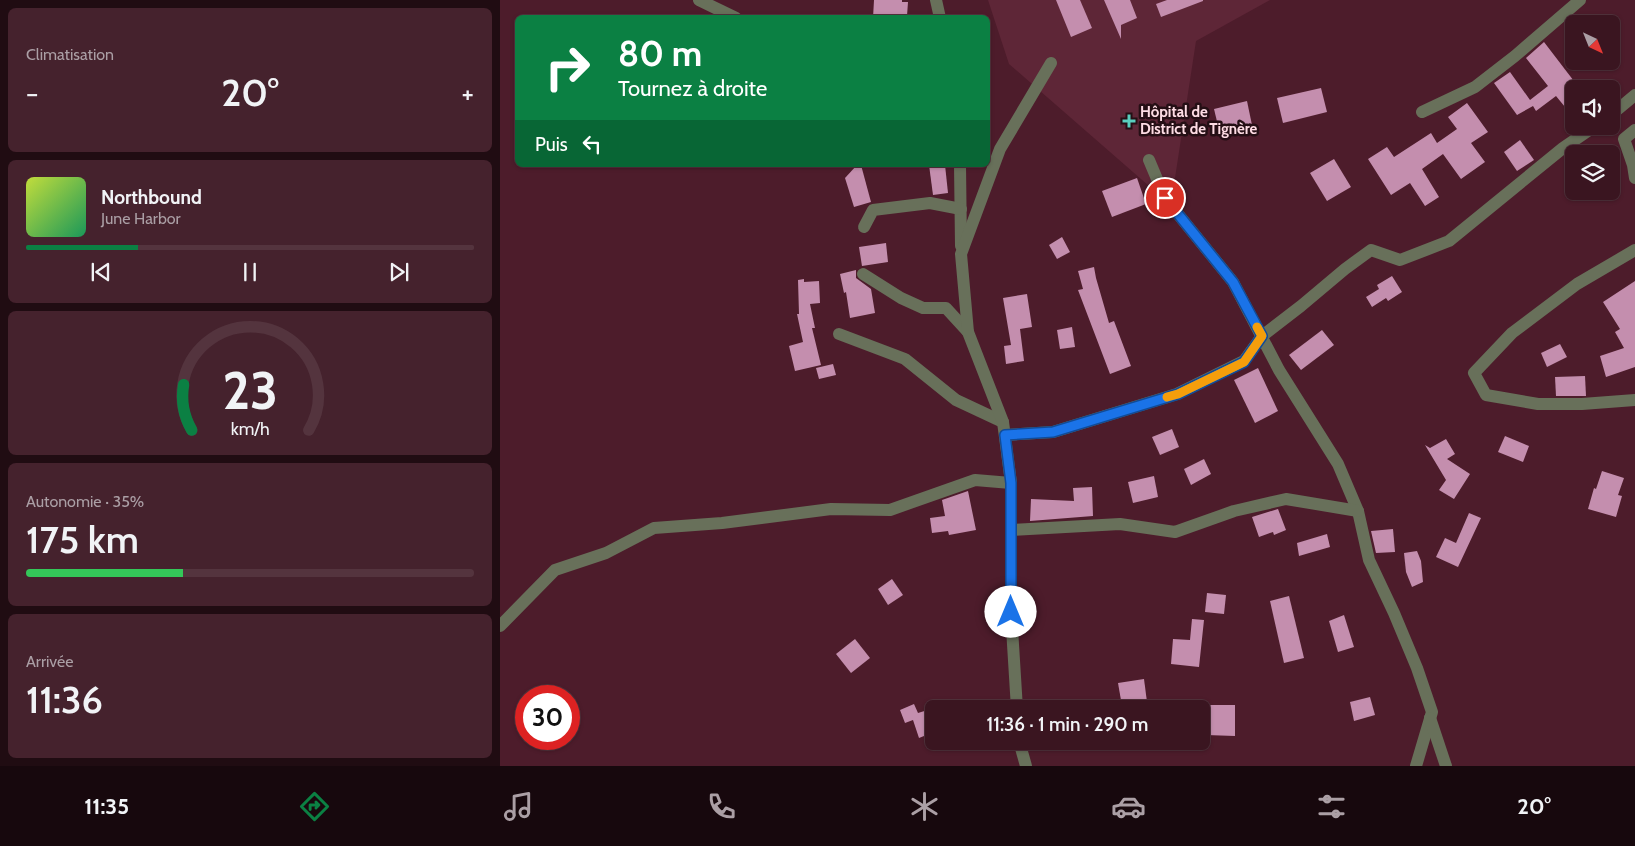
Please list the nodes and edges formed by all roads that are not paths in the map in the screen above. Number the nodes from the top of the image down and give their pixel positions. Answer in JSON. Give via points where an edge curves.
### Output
{"nodes":[{"id":1,"x":699,"y":0,"type":"edge"},
{"id":2,"x":936,"y":0,"type":"edge"},
{"id":3,"x":1580,"y":0,"type":"edge"},
{"id":4,"x":730,"y":15,"type":"edge"},
{"id":5,"x":939,"y":15,"type":"edge"},
{"id":6,"x":1051,"y":63,"type":"dead end"},
{"id":7,"x":1635,"y":95,"type":"edge"},
{"id":8,"x":1620,"y":108,"type":"edge"},
{"id":9,"x":1422,"y":112,"type":"dead end"},
{"id":10,"x":1635,"y":130,"type":"edge"},
{"id":11,"x":1582,"y":135,"type":"edge"},
{"id":12,"x":1149,"y":160,"type":"dead end"},
{"id":13,"x":960,"y":167,"type":"edge"},
{"id":14,"x":1635,"y":178,"type":"edge"},
{"id":15,"x":961,"y":209,"type":"junction"},
{"id":16,"x":864,"y":227,"type":"dead end"},
{"id":17,"x":1635,"y":250,"type":"edge"},
{"id":18,"x":961,"y":254,"type":"junction"},
{"id":19,"x":863,"y":274,"type":"dead end"},
{"id":20,"x":968,"y":332,"type":"junction"},
{"id":21,"x":839,"y":334,"type":"dead end"},
{"id":22,"x":1262,"y":336,"type":"junction"},
{"id":23,"x":1635,"y":400,"type":"edge"},
{"id":24,"x":1004,"y":429,"type":"junction"},
{"id":25,"x":1011,"y":483,"type":"junction"},
{"id":26,"x":1358,"y":511,"type":"junction"},
{"id":27,"x":1011,"y":530,"type":"junction"},
{"id":28,"x":500,"y":626,"type":"edge"},
{"id":29,"x":1016,"y":700,"type":"edge"},
{"id":30,"x":1430,"y":718,"type":"junction"},
{"id":31,"x":1022,"y":750,"type":"edge"},
{"id":32,"x":1026,"y":766,"type":"edge"},
{"id":33,"x":1416,"y":766,"type":"edge"},
{"id":34,"x":1446,"y":766,"type":"edge"}],
"edges":[{"from":1,"to":4,"type":"street"},
{"from":2,"to":5,"type":"street"},
{"from":3,"to":9,"type":"street","via":[[1475,86]]},
{"from":6,"to":18,"type":"street","via":[[1000,149]]},
{"from":7,"to":8,"type":"street"},
{"from":10,"to":14,"type":"street","via":[[1624,139]]},
{"from":11,"to":22,"type":"street","via":[[1449,240],[1400,260],[1371,250]]},
{"from":12,"to":22,"type":"street","via":[[1165,198],[1233,282]]},
{"from":13,"to":15,"type":"street"},
{"from":15,"to":16,"type":"street","via":[[930,203],[873,210]]},
{"from":15,"to":18,"type":"street"},
{"from":17,"to":23,"type":"street","via":[[1577,284],[1512,334],[1474,372],[1486,396],[1538,404]]},
{"from":18,"to":20,"type":"street"},
{"from":19,"to":20,"type":"street","via":[[923,308],[946,308]]},
{"from":20,"to":24,"type":"street"},
{"from":21,"to":24,"type":"street","via":[[905,359],[956,400]]},
{"from":22,"to":24,"type":"street","via":[[1244,362],[1178,394],[1053,432]]},
{"from":22,"to":26,"type":"street","via":[[1279,370],[1338,464]]},
{"from":24,"to":25,"type":"street"},
{"from":25,"to":27,"type":"street"},
{"from":25,"to":28,"type":"street","via":[[975,480],[890,510],[832,509],[654,528],[606,553],[555,570]]},
{"from":26,"to":27,"type":"street","via":[[1286,499],[1234,511],[1175,532],[1120,524]]},
{"from":26,"to":30,"type":"street","via":[[1369,560],[1417,668],[1432,712]]},
{"from":27,"to":29,"type":"street","via":[[1011,612]]},
{"from":30,"to":33,"type":"street"},
{"from":30,"to":34,"type":"street"},
{"from":31,"to":32,"type":"street"}]}
